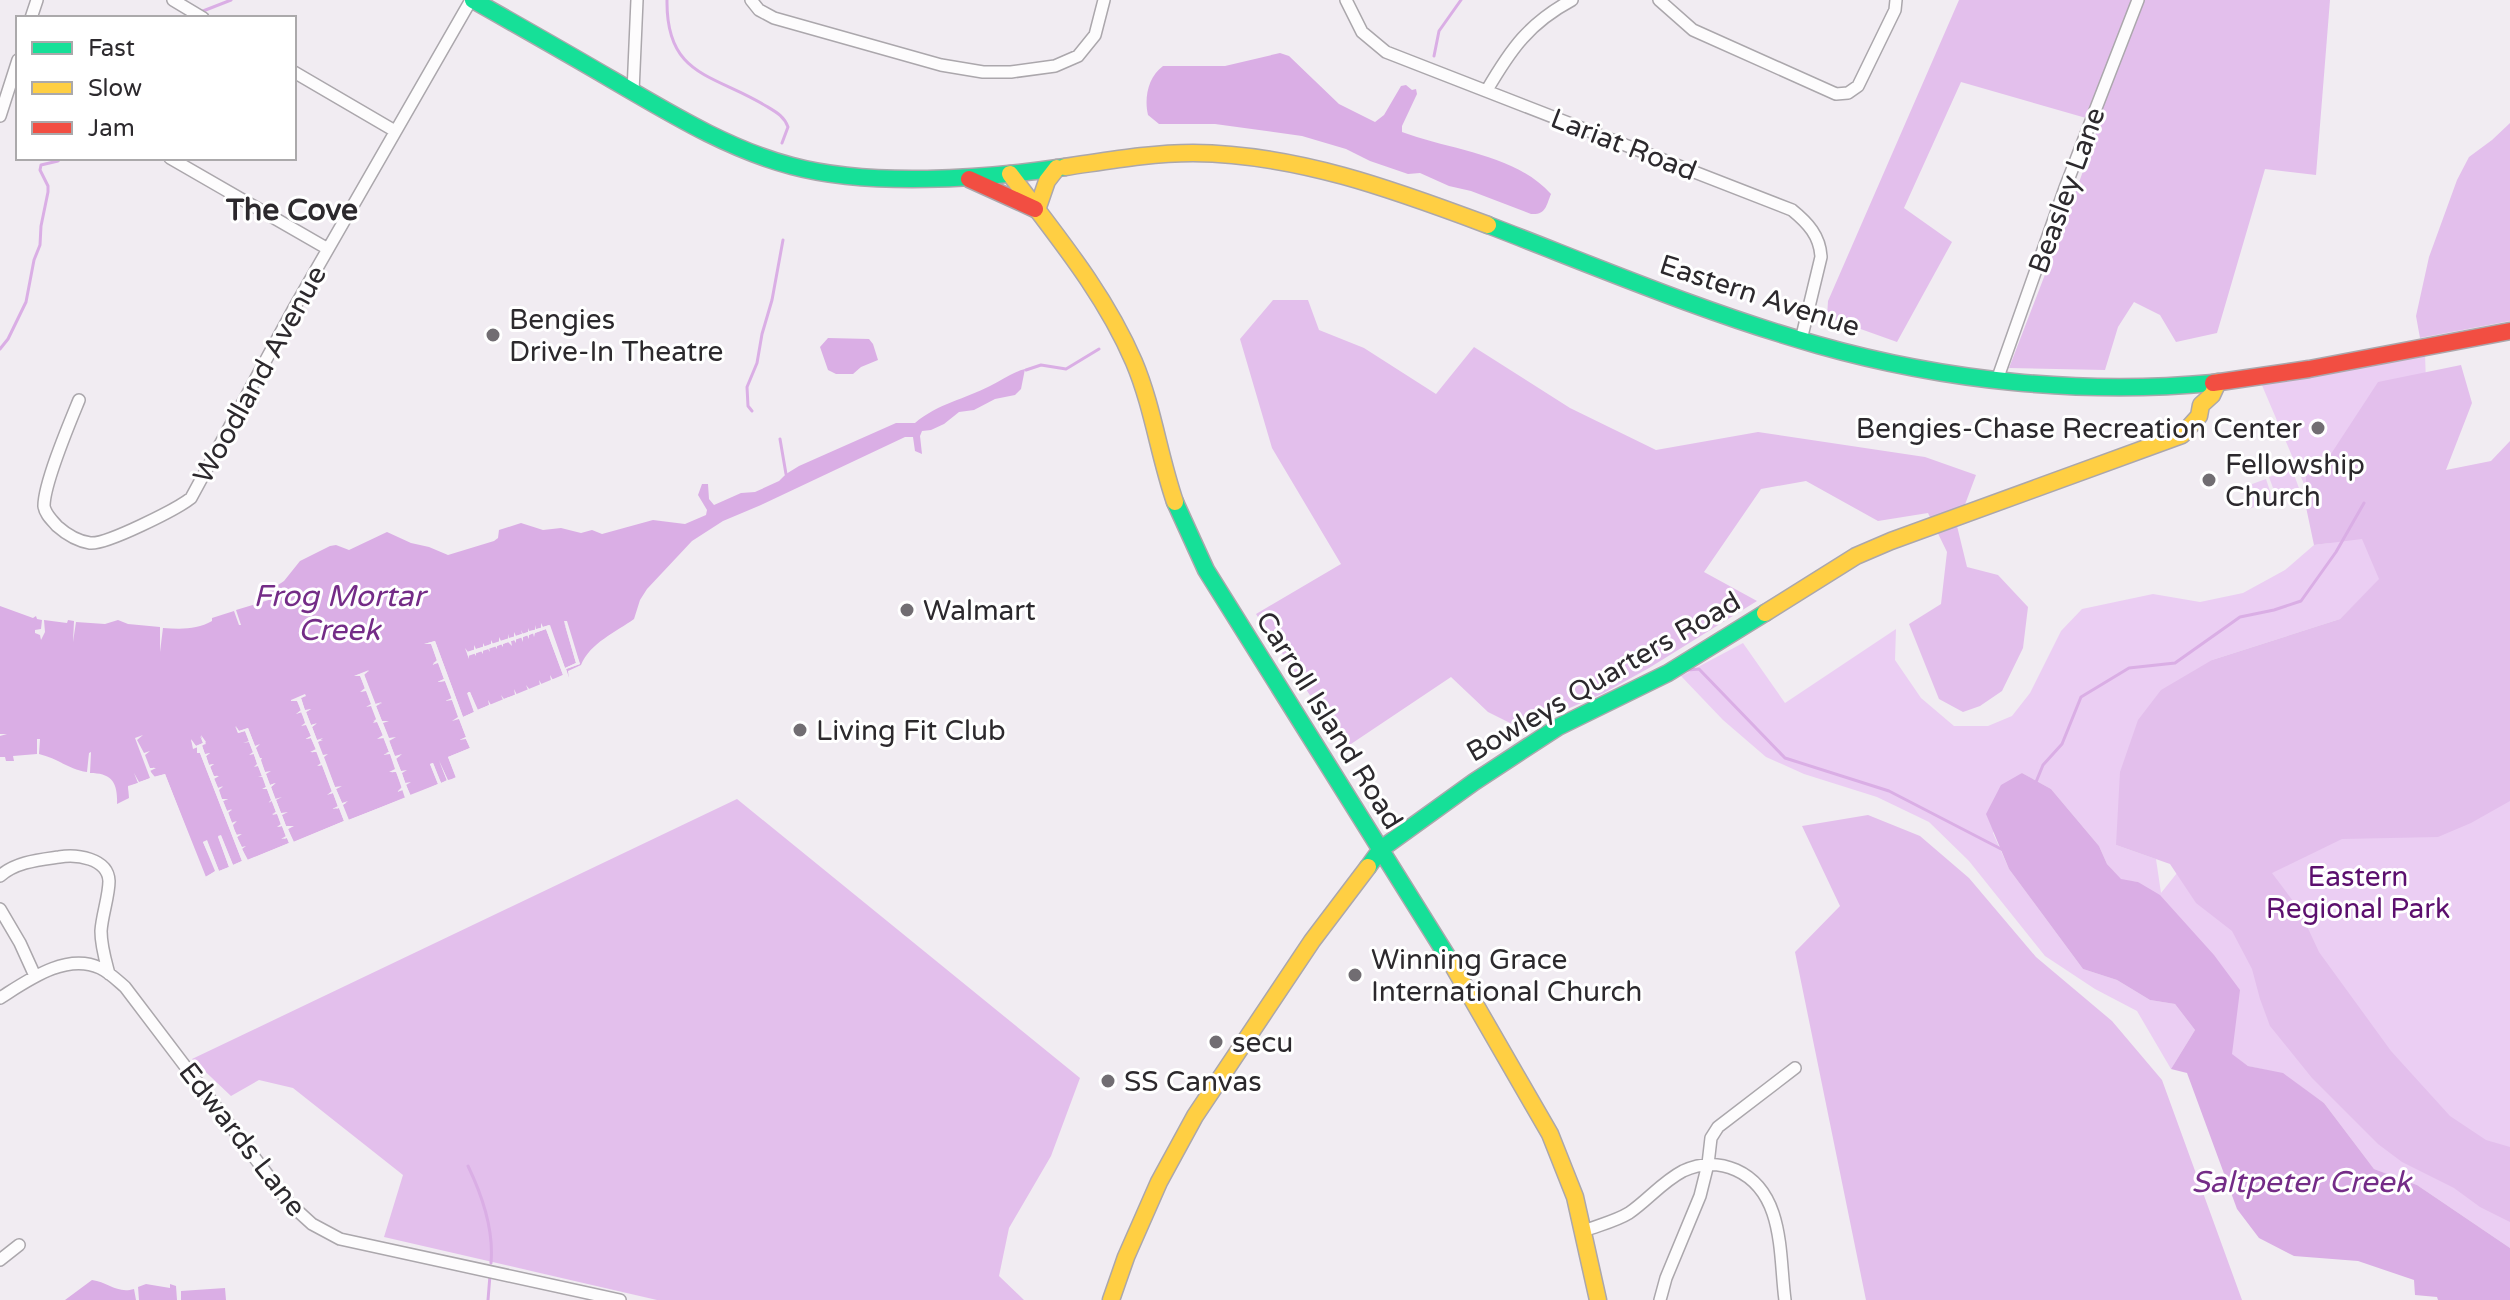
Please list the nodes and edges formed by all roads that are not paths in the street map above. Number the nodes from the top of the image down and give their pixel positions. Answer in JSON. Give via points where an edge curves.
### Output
{"nodes":[{"id":1,"x":173,"y":0,"type":"edge"},
{"id":2,"x":472,"y":0,"type":"edge"},
{"id":3,"x":637,"y":0,"type":"edge"},
{"id":4,"x":751,"y":0,"type":"edge"},
{"id":5,"x":1104,"y":0,"type":"edge"},
{"id":6,"x":1346,"y":0,"type":"edge"},
{"id":7,"x":1572,"y":0,"type":"edge"},
{"id":8,"x":1659,"y":0,"type":"edge"},
{"id":9,"x":1896,"y":0,"type":"edge"},
{"id":10,"x":2138,"y":0,"type":"edge"},
{"id":11,"x":200,"y":16,"type":"edge"},
{"id":12,"x":16,"y":66,"type":"edge"},
{"id":13,"x":296,"y":73,"type":"edge"},
{"id":14,"x":1487,"y":90,"type":"junction"},
{"id":15,"x":633,"y":92,"type":"junction"},
{"id":16,"x":0,"y":116,"type":"edge"},
{"id":17,"x":395,"y":131,"type":"junction"},
{"id":18,"x":173,"y":160,"type":"edge"},
{"id":19,"x":1057,"y":168,"type":"junction"},
{"id":20,"x":1010,"y":174,"type":"junction"},
{"id":21,"x":963,"y":177,"type":"junction"},
{"id":22,"x":1037,"y":210,"type":"junction"},
{"id":23,"x":328,"y":249,"type":"junction"},
{"id":24,"x":2510,"y":331,"type":"edge"},
{"id":25,"x":1801,"y":340,"type":"junction"},
{"id":26,"x":1997,"y":380,"type":"junction"},
{"id":27,"x":2218,"y":382,"type":"junction"},
{"id":28,"x":2192,"y":384,"type":"junction"},
{"id":29,"x":79,"y":400,"type":"dead end"},
{"id":30,"x":2201,"y":405,"type":"junction"},
{"id":31,"x":1381,"y":849,"type":"junction"},
{"id":32,"x":0,"y":876,"type":"edge"},
{"id":33,"x":0,"y":909,"type":"edge"},
{"id":34,"x":109,"y":974,"type":"junction"},
{"id":35,"x":35,"y":976,"type":"junction"},
{"id":36,"x":0,"y":998,"type":"edge"},
{"id":37,"x":1795,"y":1068,"type":"dead end"},
{"id":38,"x":1708,"y":1164,"type":"junction"},
{"id":39,"x":1584,"y":1231,"type":"junction"},
{"id":40,"x":19,"y":1245,"type":"dead end"},
{"id":41,"x":0,"y":1260,"type":"edge"},
{"id":42,"x":620,"y":1300,"type":"edge"},
{"id":43,"x":1111,"y":1300,"type":"edge"},
{"id":44,"x":1598,"y":1300,"type":"edge"},
{"id":45,"x":1660,"y":1300,"type":"edge"},
{"id":46,"x":1785,"y":1300,"type":"edge"}],
"edges":[{"from":1,"to":11,"type":"street"},
{"from":2,"to":15,"type":"street","name":"Eastern Avenue"},
{"from":2,"to":17,"type":"street","name":"Woodland Avenue"},
{"from":3,"to":15,"type":"street"},
{"from":4,"to":5,"type":"street","via":[[774,18],[941,65],[997,72],[1038,69],[1078,56],[1095,35]]},
{"from":6,"to":14,"type":"street","name":"Lariat Road","via":[[1362,32],[1382,50]]},
{"from":7,"to":14,"type":"street","via":[[1523,36]]},
{"from":8,"to":9,"type":"street","via":[[1693,30],[1836,94],[1854,90],[1863,79]]},
{"from":10,"to":26,"type":"street","name":"Beasley Lane"},
{"from":12,"to":16,"type":"street"},
{"from":13,"to":17,"type":"street"},
{"from":14,"to":25,"type":"street","name":"Lariat Road","via":[[1792,210],[1808,224],[1821,257]]},
{"from":15,"to":21,"type":"street","name":"Eastern Avenue","via":[[730,144],[797,168],[877,177]]},
{"from":17,"to":23,"type":"street","name":"Woodland Avenue"},
{"from":18,"to":23,"type":"street"},
{"from":19,"to":20,"type":"street","name":"Eastern Avenue"},
{"from":19,"to":22,"type":"street"},
{"from":19,"to":25,"type":"street","name":"Eastern Avenue","via":[[1193,153],[1328,171],[1411,196]]},
{"from":20,"to":21,"type":"street","name":"Eastern Avenue"},
{"from":20,"to":22,"type":"street","name":"Carroll Island Road"},
{"from":21,"to":22,"type":"street"},
{"from":22,"to":31,"type":"street","name":"Carroll Island Road","via":[[1086,274],[1123,337],[1147,396],[1175,498],[1206,570]]},
{"from":23,"to":29,"type":"street","name":"Woodland Avenue","via":[[191,498],[96,543],[62,530],[44,505]]},
{"from":24,"to":27,"type":"street","name":"Eastern Avenue"},
{"from":25,"to":26,"type":"street","name":"Eastern Avenue","via":[[1903,365]]},
{"from":26,"to":28,"type":"street","name":"Eastern Avenue","via":[[2088,386]]},
{"from":27,"to":28,"type":"street","name":"Eastern Avenue"},
{"from":27,"to":30,"type":"street","name":"Bowleys Quarters Road"},
{"from":28,"to":30,"type":"street"},
{"from":30,"to":31,"type":"street","name":"Bowleys Quarters Road","via":[[2190,428],[2160,445],[1856,556],[1659,678],[1558,727]]},
{"from":31,"to":39,"type":"street","name":"Carroll Island Road","via":[[1550,1134]]},
{"from":31,"to":43,"type":"street","name":"Bowleys Quarters Road","via":[[1312,941],[1195,1116],[1159,1182]]},
{"from":32,"to":34,"type":"street","via":[[24,863],[74,854],[105,870],[109,883],[101,929]]},
{"from":33,"to":35,"type":"street"},
{"from":34,"to":35,"type":"street","via":[[75,964]]},
{"from":34,"to":42,"type":"street","name":"Edwards Lane","via":[[125,987],[289,1203],[312,1224],[364,1245]]},
{"from":35,"to":36,"type":"street"},
{"from":37,"to":38,"type":"street","via":[[1718,1127]]},
{"from":38,"to":39,"type":"street","via":[[1677,1175],[1628,1213]]},
{"from":38,"to":45,"type":"street"},
{"from":38,"to":46,"type":"street","via":[[1747,1176],[1770,1203]]},
{"from":39,"to":44,"type":"street","name":"Carroll Island Road"},
{"from":40,"to":41,"type":"street"}]}
